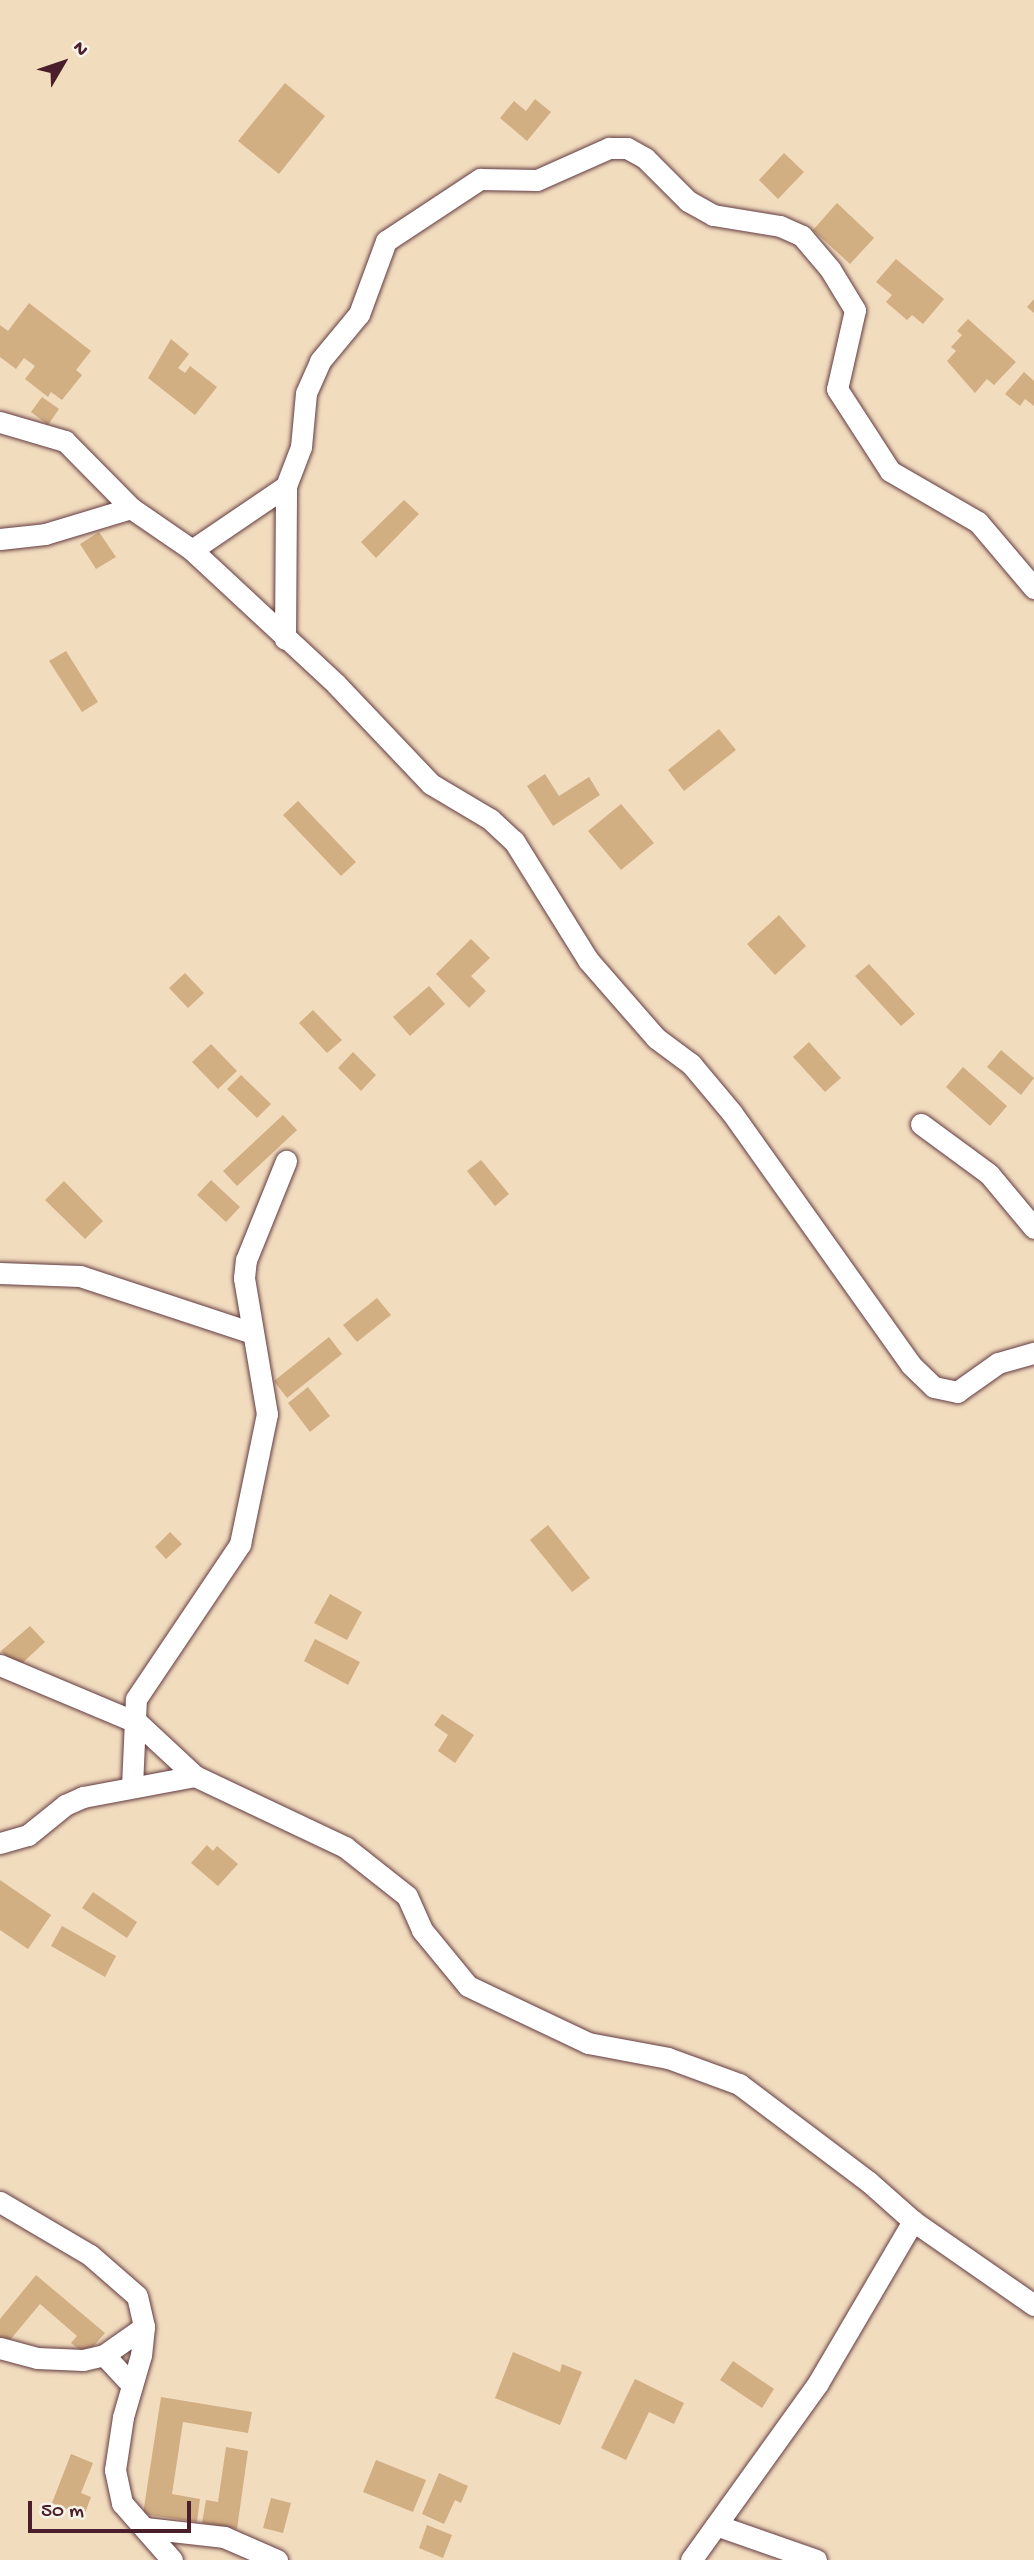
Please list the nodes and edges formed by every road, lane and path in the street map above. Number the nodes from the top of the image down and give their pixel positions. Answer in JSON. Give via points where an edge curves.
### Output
{"nodes":[{"id":1,"x":0,"y":422,"type":"edge"},
{"id":2,"x":286,"y":486,"type":"junction"},
{"id":3,"x":131,"y":508,"type":"junction"},
{"id":4,"x":0,"y":539,"type":"edge"},
{"id":5,"x":192,"y":550,"type":"junction"},
{"id":6,"x":1034,"y":588,"type":"edge"},
{"id":7,"x":285,"y":639,"type":"junction"},
{"id":8,"x":921,"y":1124,"type":"dead end"},
{"id":9,"x":286,"y":1161,"type":"dead end"},
{"id":10,"x":1034,"y":1228,"type":"edge"},
{"id":11,"x":0,"y":1273,"type":"edge"},
{"id":12,"x":252,"y":1333,"type":"junction"},
{"id":13,"x":1034,"y":1353,"type":"edge"},
{"id":14,"x":0,"y":1665,"type":"edge"},
{"id":15,"x":138,"y":1723,"type":"junction"},
{"id":16,"x":195,"y":1776,"type":"junction"},
{"id":17,"x":132,"y":1786,"type":"junction"},
{"id":18,"x":0,"y":1843,"type":"edge"},
{"id":19,"x":0,"y":2202,"type":"edge"},
{"id":20,"x":913,"y":2221,"type":"junction"},
{"id":21,"x":1034,"y":2305,"type":"edge"},
{"id":22,"x":144,"y":2327,"type":"junction"},
{"id":23,"x":0,"y":2348,"type":"edge"},
{"id":24,"x":104,"y":2356,"type":"junction"},
{"id":25,"x":132,"y":2385,"type":"junction"},
{"id":26,"x":716,"y":2525,"type":"junction"},
{"id":27,"x":145,"y":2528,"type":"junction"},
{"id":28,"x":173,"y":2560,"type":"edge"},
{"id":29,"x":277,"y":2560,"type":"edge"},
{"id":30,"x":691,"y":2560,"type":"edge"},
{"id":31,"x":816,"y":2560,"type":"edge"}],
"edges":[{"from":1,"to":3,"type":"street","via":[[65,441]]},
{"from":2,"to":5,"type":"street"},
{"from":2,"to":6,"type":"street","via":[[301,447],[306,393],[320,361],[359,314],[386,241],[480,179],[537,180],[609,148],[627,148],[645,158],[688,201],[713,215],[780,226],[802,236],[830,269],[855,310],[837,389],[890,471],[978,522]]},
{"from":2,"to":7,"type":"street"},
{"from":3,"to":4,"type":"street","via":[[45,534]]},
{"from":3,"to":5,"type":"street"},
{"from":5,"to":7,"type":"street"},
{"from":7,"to":13,"type":"street","via":[[373,721],[431,784],[456,803],[490,819],[514,841],[588,960],[656,1038],[691,1063],[732,1113],[926,1380],[934,1387],[957,1392],[998,1363]]},
{"from":8,"to":10,"type":"street","via":[[989,1174]]},
{"from":9,"to":12,"type":"street","via":[[246,1260]]},
{"from":11,"to":12,"type":"street","via":[[80,1276]]},
{"from":12,"to":15,"type":"street","via":[[267,1414],[240,1545],[144,1683],[136,1699]]},
{"from":14,"to":15,"type":"street"},
{"from":15,"to":16,"type":"street"},
{"from":15,"to":17,"type":"street"},
{"from":16,"to":17,"type":"street"},
{"from":16,"to":20,"type":"street","via":[[345,1847],[386,1876],[407,1896],[422,1930],[468,1986],[588,2042],[668,2058],[739,2084]]},
{"from":17,"to":18,"type":"street","via":[[83,1797],[65,1805],[28,1835]]},
{"from":19,"to":22,"type":"street","via":[[120,2277],[137,2296]]},
{"from":20,"to":21,"type":"street"},
{"from":20,"to":26,"type":"street","via":[[818,2383]]},
{"from":22,"to":24,"type":"street"},
{"from":22,"to":25,"type":"street"},
{"from":23,"to":24,"type":"street","via":[[37,2358]]},
{"from":24,"to":25,"type":"street"},
{"from":25,"to":27,"type":"street","via":[[115,2470],[122,2503]]},
{"from":26,"to":30,"type":"street"},
{"from":26,"to":31,"type":"street"},
{"from":27,"to":28,"type":"street"},
{"from":27,"to":29,"type":"street","via":[[224,2537]]}]}
